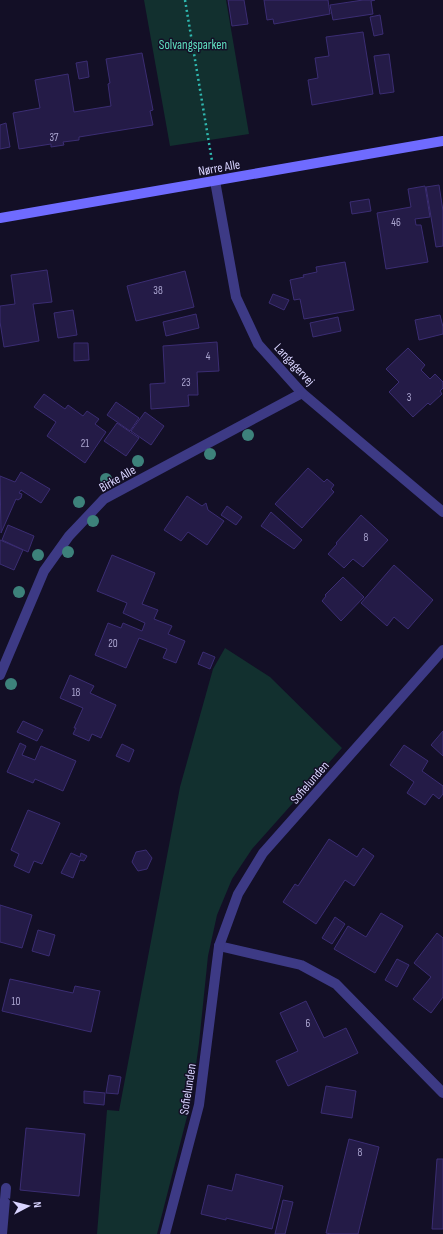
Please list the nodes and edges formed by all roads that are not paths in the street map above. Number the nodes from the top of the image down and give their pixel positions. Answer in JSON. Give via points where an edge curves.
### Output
{"nodes":[{"id":1,"x":443,"y":142,"type":"edge"},
{"id":2,"x":215,"y":181,"type":"junction"},
{"id":3,"x":0,"y":218,"type":"edge"},
{"id":4,"x":302,"y":393,"type":"junction"},
{"id":5,"x":443,"y":512,"type":"edge"},
{"id":6,"x":443,"y":650,"type":"edge"},
{"id":7,"x":0,"y":675,"type":"edge"},
{"id":8,"x":219,"y":946,"type":"junction"},
{"id":9,"x":443,"y":1093,"type":"edge"},
{"id":10,"x":6,"y":1188,"type":"dead end"},
{"id":11,"x":2,"y":1234,"type":"edge"},
{"id":12,"x":165,"y":1234,"type":"edge"}],
"edges":[{"from":1,"to":2,"type":"street","name":"Nørre Alle"},
{"from":2,"to":3,"type":"street","name":"Nørre Alle"},
{"from":2,"to":4,"type":"street","name":"Langagervej","via":[[236,297],[258,344]]},
{"from":4,"to":5,"type":"street","name":"Langagervej"},
{"from":4,"to":7,"type":"street","name":"Birke Alle","via":[[104,499],[69,536],[44,571]]},
{"from":6,"to":8,"type":"street","name":"Sofielunden","via":[[263,853],[238,894]]},
{"from":8,"to":9,"type":"street","via":[[301,965],[336,984]]},
{"from":8,"to":12,"type":"street","name":"Sofielunden","via":[[199,1106]]},
{"from":10,"to":11,"type":"street"}]}
